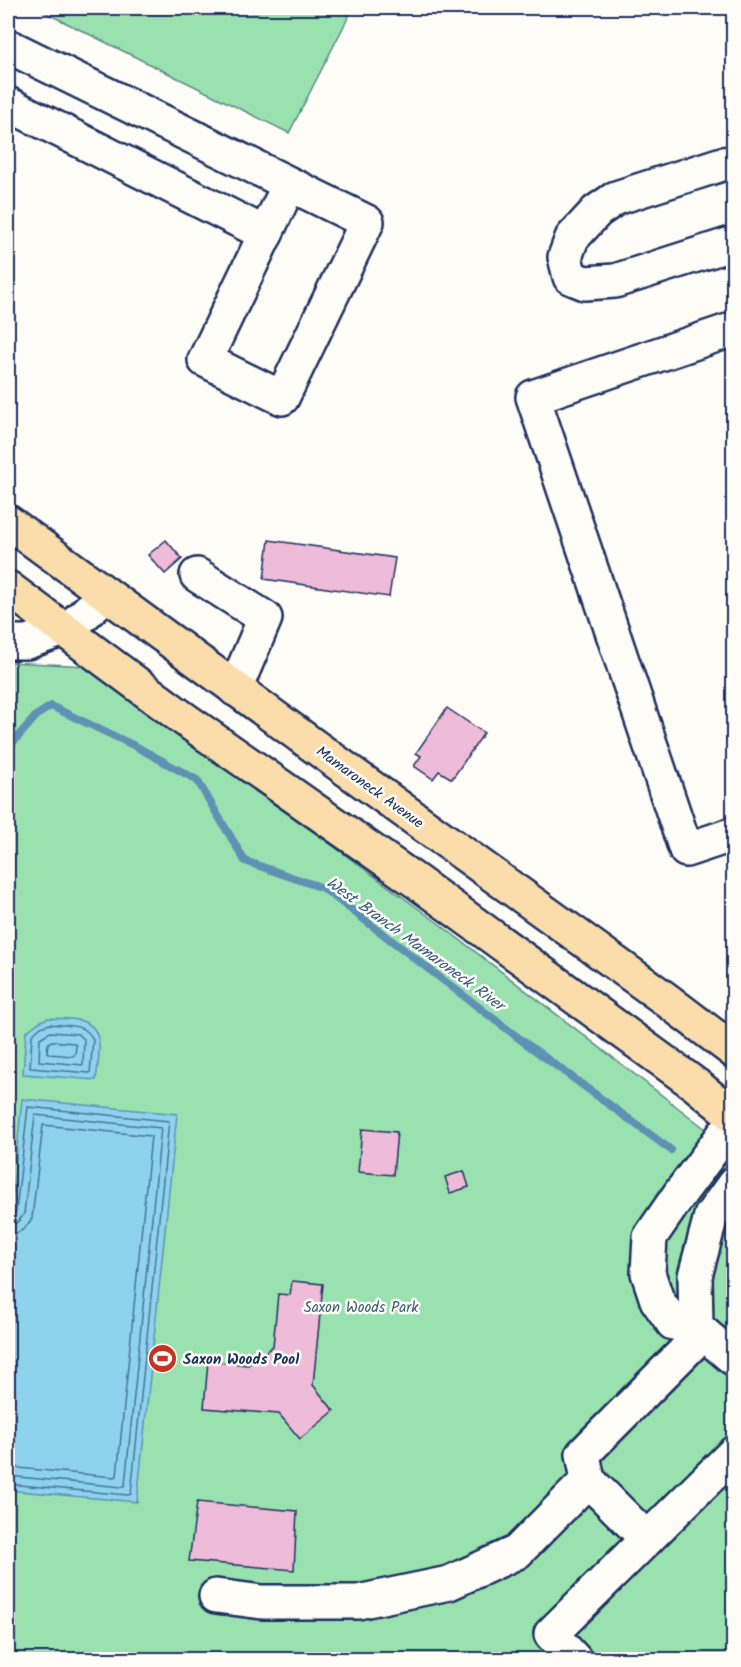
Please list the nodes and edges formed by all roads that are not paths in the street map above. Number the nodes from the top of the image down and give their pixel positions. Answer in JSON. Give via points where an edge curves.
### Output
{"nodes":[{"id":1,"x":8,"y":46,"type":"edge"},
{"id":2,"x":8,"y":104,"type":"edge"},
{"id":3,"x":734,"y":163,"type":"edge"},
{"id":4,"x":289,"y":185,"type":"junction"},
{"id":5,"x":266,"y":234,"type":"junction"},
{"id":6,"x":734,"y":243,"type":"edge"},
{"id":7,"x":734,"y":329,"type":"edge"},
{"id":8,"x":8,"y":522,"type":"edge"},
{"id":9,"x":197,"y":575,"type":"dead end"},
{"id":10,"x":8,"y":588,"type":"edge"},
{"id":11,"x":106,"y":594,"type":"junction"},
{"id":12,"x":64,"y":629,"type":"junction"},
{"id":13,"x":8,"y":642,"type":"edge"},
{"id":14,"x":236,"y":689,"type":"junction"},
{"id":15,"x":734,"y":834,"type":"edge"},
{"id":16,"x":734,"y":1051,"type":"edge"},
{"id":17,"x":734,"y":1116,"type":"edge"},
{"id":18,"x":734,"y":1121,"type":"edge"},
{"id":19,"x":734,"y":1184,"type":"edge"},
{"id":20,"x":699,"y":1330,"type":"junction"},
{"id":21,"x":734,"y":1359,"type":"edge"},
{"id":22,"x":734,"y":1453,"type":"edge"},
{"id":23,"x":588,"y":1480,"type":"junction"},
{"id":24,"x":647,"y":1539,"type":"junction"},
{"id":25,"x":216,"y":1596,"type":"dead end"},
{"id":26,"x":575,"y":1659,"type":"edge"}],
"edges":[{"from":1,"to":4,"type":"street"},
{"from":2,"to":5,"type":"street"},
{"from":3,"to":6,"type":"street","via":[[616,198],[597,211],[572,238],[565,257],[570,277],[585,283],[615,281]]},
{"from":4,"to":5,"type":"street"},
{"from":4,"to":5,"type":"street","via":[[367,222],[282,398],[205,360]]},
{"from":7,"to":15,"type":"street","via":[[533,398],[686,850]]},
{"from":8,"to":11,"type":"main road","name":"Mamaroneck Avenue"},
{"from":9,"to":14,"type":"street","via":[[265,618]]},
{"from":10,"to":12,"type":"main road"},
{"from":11,"to":12,"type":"street"},
{"from":11,"to":14,"type":"main road","name":"Mamaroneck Avenue"},
{"from":12,"to":13,"type":"street","via":[[27,642]]},
{"from":12,"to":17,"type":"main road","via":[[188,722],[427,889]]},
{"from":14,"to":16,"type":"main road","name":"Mamaroneck Avenue"},
{"from":18,"to":20,"type":"street","via":[[650,1237],[648,1273],[657,1300],[673,1323]]},
{"from":19,"to":20,"type":"street","via":[[711,1216],[695,1276]]},
{"from":20,"to":21,"type":"street"},
{"from":20,"to":23,"type":"street","via":[[583,1454]]},
{"from":22,"to":24,"type":"street"},
{"from":23,"to":24,"type":"street"},
{"from":23,"to":25,"type":"street","via":[[518,1552],[449,1583],[358,1602],[262,1602]]},
{"from":24,"to":26,"type":"street","via":[[551,1634]]}]}
